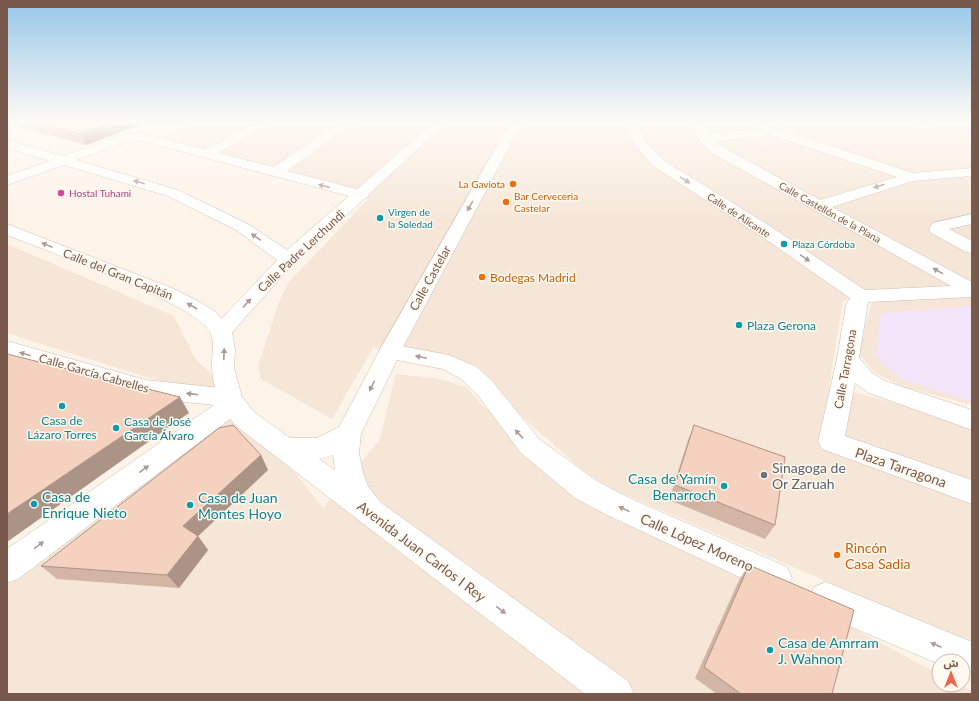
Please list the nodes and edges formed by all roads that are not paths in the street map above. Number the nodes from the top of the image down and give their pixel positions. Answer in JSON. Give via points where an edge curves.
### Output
{"nodes":[{"id":1,"x":48,"y":156,"type":"edge"},
{"id":2,"x":76,"y":156,"type":"edge"},
{"id":3,"x":213,"y":156,"type":"edge"},
{"id":4,"x":300,"y":156,"type":"edge"},
{"id":5,"x":404,"y":156,"type":"edge"},
{"id":6,"x":498,"y":156,"type":"edge"},
{"id":7,"x":651,"y":156,"type":"edge"},
{"id":8,"x":727,"y":156,"type":"edge"},
{"id":9,"x":849,"y":156,"type":"edge"},
{"id":10,"x":63,"y":160,"type":"junction"},
{"id":11,"x":972,"y":172,"type":"edge"},
{"id":12,"x":274,"y":173,"type":"junction"},
{"id":13,"x":912,"y":177,"type":"junction"},
{"id":14,"x":7,"y":181,"type":"edge"},
{"id":15,"x":362,"y":195,"type":"junction"},
{"id":16,"x":818,"y":206,"type":"junction"},
{"id":17,"x":972,"y":219,"type":"edge"},
{"id":18,"x":7,"y":229,"type":"edge"},
{"id":19,"x":972,"y":248,"type":"edge"},
{"id":20,"x":288,"y":259,"type":"junction"},
{"id":21,"x":972,"y":290,"type":"edge"},
{"id":22,"x":861,"y":296,"type":"junction"},
{"id":23,"x":221,"y":332,"type":"junction"},
{"id":24,"x":7,"y":348,"type":"edge"},
{"id":25,"x":390,"y":351,"type":"junction"},
{"id":26,"x":848,"y":359,"type":"junction"},
{"id":27,"x":232,"y":401,"type":"junction"},
{"id":28,"x":972,"y":420,"type":"edge"},
{"id":29,"x":348,"y":434,"type":"junction"},
{"id":30,"x":831,"y":442,"type":"joint"},
{"id":31,"x":282,"y":447,"type":"junction"},
{"id":32,"x":972,"y":492,"type":"edge"},
{"id":33,"x":369,"y":511,"type":"junction"},
{"id":34,"x":7,"y":568,"type":"edge"},
{"id":35,"x":972,"y":660,"type":"edge"},
{"id":36,"x":615,"y":694,"type":"edge"}],
"edges":[{"from":1,"to":10,"type":"street"},
{"from":2,"to":10,"type":"street"},
{"from":3,"to":12,"type":"street"},
{"from":4,"to":12,"type":"street"},
{"from":5,"to":15,"type":"street","name":"Calle Padre Lerchundi"},
{"from":6,"to":25,"type":"street","name":"Calle Castelar","one_way":true},
{"from":7,"to":22,"type":"street","name":"Calle de Alicante","one_way":true,"via":[[658,163],[764,230]]},
{"from":8,"to":16,"type":"street","name":"Calle Castellón de la Plana"},
{"from":9,"to":13,"type":"street"},
{"from":10,"to":14,"type":"street"},
{"from":20,"to":10,"type":"street","one_way":true,"via":[[242,227],[194,201]]},
{"from":11,"to":13,"type":"street"},
{"from":15,"to":12,"type":"street","one_way":true},
{"from":13,"to":16,"type":"street","one_way":true},
{"from":15,"to":20,"type":"street","name":"Calle Padre Lerchundi"},
{"from":21,"to":16,"type":"street","name":"Calle Castellón de la Plana","one_way":true},
{"from":17,"to":19,"type":"street","via":[[939,226],[937,229]]},
{"from":23,"to":18,"type":"street","name":"Calle del Gran Capitán","one_way":true,"via":[[209,317],[185,302]]},
{"from":23,"to":20,"type":"street","name":"Calle Padre Lerchundi","one_way":true},
{"from":21,"to":22,"type":"street"},
{"from":22,"to":26,"type":"street","name":"Calle Tarragona","via":[[856,305]]},
{"from":27,"to":23,"type":"street","one_way":true,"via":[[223,368]]},
{"from":27,"to":24,"type":"street","name":"Calle García Cabrelles","one_way":true,"via":[[146,389]]},
{"from":25,"to":29,"type":"street","name":"Calle Castelar","one_way":true},
{"from":35,"to":25,"type":"street","name":"Calle López Moreno","one_way":true,"via":[[801,588],[617,506],[586,489],[530,446],[485,388],[470,373],[449,363]]},
{"from":26,"to":28,"type":"street","via":[[864,379],[877,387]]},
{"from":26,"to":30,"type":"street","name":"Calle Tarragona"},
{"from":27,"to":31,"type":"street","name":"Avenida Juan Carlos I Rey","via":[[245,419]]},
{"from":34,"to":27,"type":"street","one_way":true},
{"from":29,"to":31,"type":"street","via":[[335,443],[319,449],[302,451]]},
{"from":29,"to":33,"type":"street","name":"Calle Castelar","via":[[346,453],[349,473],[357,493]]},
{"from":30,"to":32,"type":"street","name":"Plaza Tarragona"},
{"from":31,"to":33,"type":"street","name":"Avenida Juan Carlos I Rey"},
{"from":33,"to":36,"type":"street","name":"Avenida Juan Carlos I Rey","one_way":true}]}
